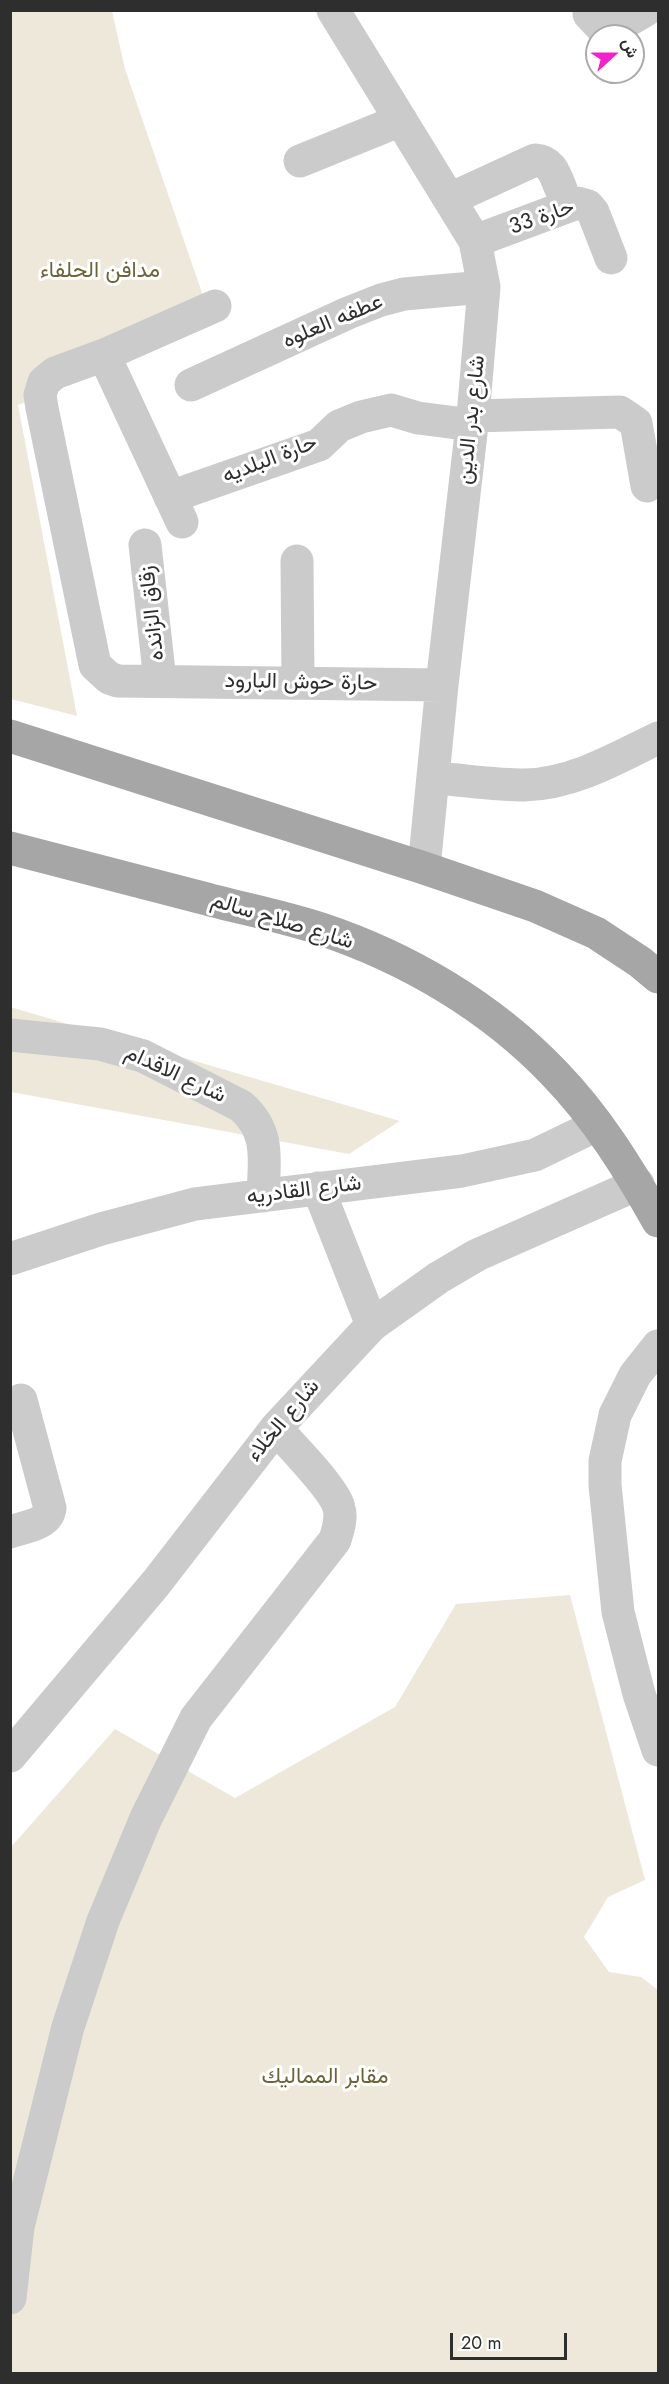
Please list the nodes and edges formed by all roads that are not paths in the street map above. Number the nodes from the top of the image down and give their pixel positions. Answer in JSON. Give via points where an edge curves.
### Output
{"nodes":[{"id":1,"x":333,"y":10,"type":"edge"},
{"id":2,"x":646,"y":10,"type":"edge"},
{"id":3,"x":589,"y":14,"type":"dead end"},
{"id":4,"x":401,"y":120,"type":"junction"},
{"id":5,"x":300,"y":161,"type":"dead end"},
{"id":6,"x":561,"y":189,"type":"dead end"},
{"id":7,"x":450,"y":199,"type":"junction"},
{"id":8,"x":475,"y":241,"type":"junction"},
{"id":9,"x":611,"y":258,"type":"dead end"},
{"id":10,"x":484,"y":287,"type":"junction"},
{"id":11,"x":215,"y":306,"type":"dead end"},
{"id":12,"x":104,"y":355,"type":"junction"},
{"id":13,"x":191,"y":385,"type":"dead end"},
{"id":14,"x":473,"y":420,"type":"junction"},
{"id":15,"x":647,"y":486,"type":"dead end"},
{"id":16,"x":145,"y":545,"type":"dead end"},
{"id":17,"x":297,"y":561,"type":"dead end"},
{"id":18,"x":160,"y":681,"type":"junction"},
{"id":19,"x":298,"y":683,"type":"junction"},
{"id":20,"x":442,"y":685,"type":"junction"},
{"id":21,"x":10,"y":736,"type":"edge"},
{"id":22,"x":658,"y":738,"type":"edge"},
{"id":23,"x":434,"y":778,"type":"junction"},
{"id":24,"x":10,"y":848,"type":"edge"},
{"id":25,"x":424,"y":868,"type":"junction"},
{"id":26,"x":658,"y":977,"type":"edge"},
{"id":27,"x":10,"y":1035,"type":"edge"},
{"id":28,"x":597,"y":1125,"type":"junction"},
{"id":29,"x":638,"y":1184,"type":"junction"},
{"id":30,"x":318,"y":1188,"type":"junction"},
{"id":31,"x":264,"y":1196,"type":"junction"},
{"id":32,"x":658,"y":1221,"type":"edge"},
{"id":33,"x":10,"y":1259,"type":"edge"},
{"id":34,"x":372,"y":1325,"type":"junction"},
{"id":35,"x":658,"y":1346,"type":"edge"},
{"id":36,"x":21,"y":1400,"type":"dead end"},
{"id":37,"x":276,"y":1428,"type":"junction"},
{"id":38,"x":10,"y":1532,"type":"edge"},
{"id":39,"x":658,"y":1750,"type":"edge"},
{"id":40,"x":10,"y":1756,"type":"edge"},
{"id":41,"x":14,"y":2226,"type":"edge"},
{"id":42,"x":10,"y":2298,"type":"edge"}],
"edges":[{"from":1,"to":4,"type":"street","name":"شارع بدر الدين"},
{"from":2,"to":3,"type":"street","via":[[610,31]]},
{"from":4,"to":5,"type":"street"},
{"from":4,"to":7,"type":"street","name":"شارع بدر الدين"},
{"from":6,"to":7,"type":"street","via":[[550,164],[536,160]]},
{"from":7,"to":8,"type":"street","name":"شارع بدر الدين"},
{"from":8,"to":9,"type":"street","name":"حارة 33","via":[[578,203],[593,212]]},
{"from":8,"to":10,"type":"street","name":"شارع بدر الدين"},
{"from":10,"to":13,"type":"street","name":"عطفه العلوه","via":[[404,294],[381,300]]},
{"from":10,"to":14,"type":"street","name":"شارع بدر الدين"},
{"from":11,"to":12,"type":"street"},
{"from":12,"to":14,"type":"street","name":"حارة البلديه","via":[[176,509],[319,445],[339,426],[362,417],[391,410],[418,418]]},
{"from":12,"to":18,"type":"street","name":"حارة حوش البارود","via":[[55,373],[44,382],[40,394],[42,408],[95,665],[118,681]]},
{"from":14,"to":15,"type":"street","name":"حارة البلديه","via":[[620,412],[636,423]]},
{"from":14,"to":20,"type":"street","name":"شارع بدر الدين"},
{"from":16,"to":18,"type":"street","name":"زقاق الزانده"},
{"from":17,"to":19,"type":"street"},
{"from":18,"to":19,"type":"street","name":"حارة حوش البارود"},
{"from":19,"to":20,"type":"street","name":"حارة حوش البارود"},
{"from":20,"to":23,"type":"street","name":"شارع بدر الدين"},
{"from":21,"to":25,"type":"main road"},
{"from":22,"to":23,"type":"street","via":[[597,768],[545,782],[526,785]]},
{"from":23,"to":25,"type":"street","name":"شارع بدر الدين"},
{"from":24,"to":28,"type":"main road","name":"شارع صلاح سالم","via":[[321,929],[391,957],[496,1021],[555,1073]]},
{"from":25,"to":26,"type":"main road","via":[[535,906],[596,933]]},
{"from":27,"to":31,"type":"street","name":"شارع الاقدام","via":[[100,1044],[143,1056],[241,1106],[251,1114],[263,1135]]},
{"from":28,"to":29,"type":"main road","name":"شارع صلاح سالم"},
{"from":28,"to":30,"type":"street","name":"شارع القادريه","via":[[535,1155],[462,1171]]},
{"from":29,"to":32,"type":"main road","name":"شارع صلاح سالم"},
{"from":29,"to":34,"type":"street","name":"شارع الخلاء","via":[[477,1255]]},
{"from":30,"to":31,"type":"street","name":"شارع القادريه"},
{"from":30,"to":34,"type":"street"},
{"from":31,"to":33,"type":"street","name":"شارع القادريه","via":[[195,1204],[100,1229]]},
{"from":34,"to":37,"type":"street","name":"شارع الخلاء"},
{"from":35,"to":39,"type":"street","via":[[635,1375],[615,1415],[605,1477],[618,1612]]},
{"from":36,"to":38,"type":"street","via":[[50,1508],[44,1520]]},
{"from":37,"to":40,"type":"street","name":"شارع الخلاء","via":[[156,1583]]},
{"from":37,"to":41,"type":"street","via":[[331,1492],[339,1507],[340,1524],[334,1540],[196,1719],[146,1818],[103,1921],[68,2027]]},
{"from":41,"to":42,"type":"street"}]}
